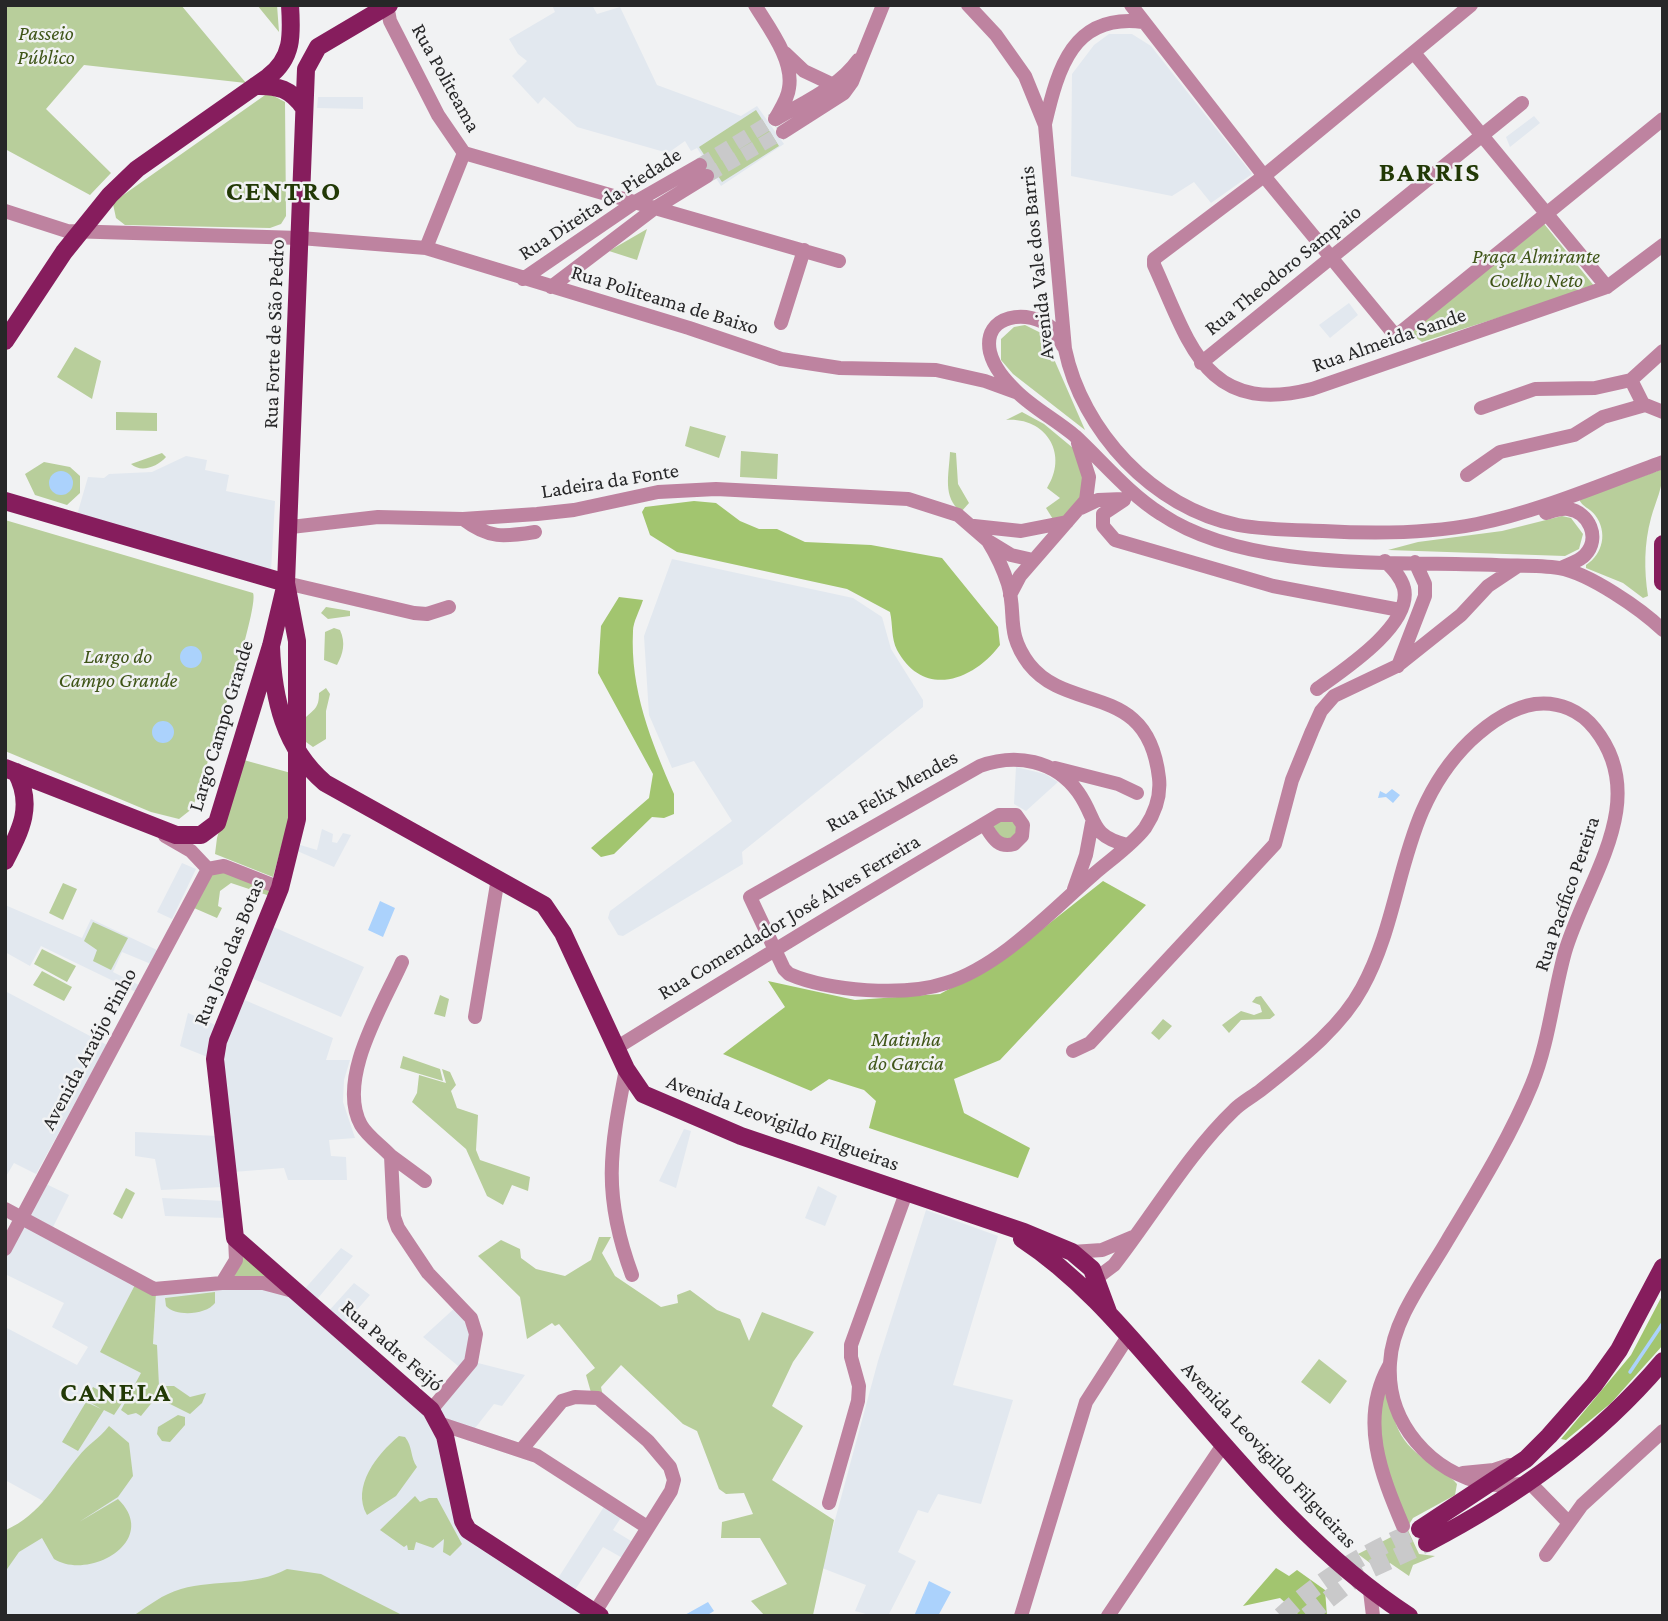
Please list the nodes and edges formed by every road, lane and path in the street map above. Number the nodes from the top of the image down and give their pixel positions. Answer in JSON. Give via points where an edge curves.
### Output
{"nodes":[{"id":1,"x":289,"y":5,"type":"edge"},
{"id":2,"x":755,"y":5,"type":"edge"},
{"id":3,"x":767,"y":5,"type":"edge"},
{"id":4,"x":883,"y":5,"type":"edge"},
{"id":5,"x":968,"y":5,"type":"edge"},
{"id":6,"x":1131,"y":5,"type":"edge"},
{"id":7,"x":388,"y":6,"type":"edge"},
{"id":8,"x":1468,"y":6,"type":"edge"},
{"id":9,"x":1143,"y":22,"type":"junction"},
{"id":10,"x":769,"y":29,"type":"junction"},
{"id":11,"x":292,"y":30,"type":"junction"},
{"id":12,"x":318,"y":47,"type":"junction"},
{"id":13,"x":780,"y":48,"type":"junction"},
{"id":14,"x":1414,"y":54,"type":"junction"},
{"id":15,"x":255,"y":86,"type":"junction"},
{"id":16,"x":839,"y":88,"type":"junction"},
{"id":17,"x":1522,"y":103,"type":"dead end"},
{"id":18,"x":304,"y":108,"type":"junction"},
{"id":19,"x":1663,"y":119,"type":"edge"},
{"id":20,"x":1045,"y":125,"type":"junction"},
{"id":21,"x":1481,"y":135,"type":"junction"},
{"id":22,"x":464,"y":153,"type":"junction"},
{"id":23,"x":1264,"y":176,"type":"junction"},
{"id":24,"x":636,"y":201,"type":"junction"},
{"id":25,"x":655,"y":208,"type":"junction"},
{"id":26,"x":5,"y":211,"type":"edge"},
{"id":27,"x":1546,"y":214,"type":"junction"},
{"id":28,"x":300,"y":238,"type":"junction"},
{"id":29,"x":1663,"y":245,"type":"edge"},
{"id":30,"x":426,"y":248,"type":"junction"},
{"id":31,"x":804,"y":250,"type":"junction"},
{"id":32,"x":1332,"y":259,"type":"junction"},
{"id":33,"x":839,"y":261,"type":"dead end"},
{"id":34,"x":523,"y":279,"type":"junction"},
{"id":35,"x":551,"y":287,"type":"junction"},
{"id":36,"x":1607,"y":288,"type":"junction"},
{"id":37,"x":781,"y":323,"type":"dead end"},
{"id":38,"x":5,"y":341,"type":"edge"},
{"id":39,"x":1065,"y":349,"type":"junction"},
{"id":40,"x":1663,"y":351,"type":"edge"},
{"id":41,"x":1201,"y":363,"type":"junction"},
{"id":42,"x":1631,"y":380,"type":"junction"},
{"id":43,"x":1018,"y":393,"type":"junction"},
{"id":44,"x":1645,"y":405,"type":"junction"},
{"id":45,"x":1481,"y":408,"type":"dead end"},
{"id":46,"x":1663,"y":412,"type":"edge"},
{"id":47,"x":1074,"y":436,"type":"junction"},
{"id":48,"x":1663,"y":462,"type":"edge"},
{"id":49,"x":1467,"y":475,"type":"dead end"},
{"id":50,"x":1124,"y":499,"type":"junction"},
{"id":51,"x":5,"y":500,"type":"edge"},
{"id":52,"x":1081,"y":508,"type":"junction"},
{"id":53,"x":1161,"y":515,"type":"junction"},
{"id":54,"x":463,"y":519,"type":"junction"},
{"id":55,"x":1067,"y":522,"type":"junction"},
{"id":56,"x":1477,"y":524,"type":"junction"},
{"id":57,"x":973,"y":525,"type":"junction"},
{"id":58,"x":291,"y":527,"type":"junction"},
{"id":59,"x":536,"y":532,"type":"dead end"},
{"id":60,"x":988,"y":541,"type":"junction"},
{"id":61,"x":1663,"y":544,"type":"edge"},
{"id":62,"x":1033,"y":560,"type":"junction"},
{"id":63,"x":1385,"y":561,"type":"junction"},
{"id":64,"x":1415,"y":562,"type":"junction"},
{"id":65,"x":1518,"y":566,"type":"junction"},
{"id":66,"x":1562,"y":568,"type":"junction"},
{"id":67,"x":1663,"y":582,"type":"edge"},
{"id":68,"x":286,"y":583,"type":"junction"},
{"id":69,"x":1010,"y":595,"type":"junction"},
{"id":70,"x":449,"y":607,"type":"dead end"},
{"id":71,"x":1400,"y":610,"type":"junction"},
{"id":72,"x":1663,"y":630,"type":"edge"},
{"id":73,"x":271,"y":646,"type":"junction"},
{"id":74,"x":1398,"y":666,"type":"junction"},
{"id":75,"x":1317,"y":689,"type":"dead end"},
{"id":76,"x":297,"y":752,"type":"junction"},
{"id":77,"x":1047,"y":765,"type":"junction"},
{"id":78,"x":10,"y":770,"type":"edge"},
{"id":79,"x":325,"y":783,"type":"junction"},
{"id":80,"x":60,"y":789,"type":"junction"},
{"id":81,"x":1137,"y":793,"type":"dead end"},
{"id":82,"x":299,"y":803,"type":"junction"},
{"id":83,"x":27,"y":804,"type":"junction"},
{"id":84,"x":1092,"y":823,"type":"junction"},
{"id":85,"x":143,"y":824,"type":"junction"},
{"id":86,"x":984,"y":824,"type":"dead end"},
{"id":87,"x":1127,"y":845,"type":"junction"},
{"id":88,"x":5,"y":861,"type":"edge"},
{"id":89,"x":208,"y":869,"type":"junction"},
{"id":90,"x":498,"y":878,"type":"junction"},
{"id":91,"x":280,"y":888,"type":"junction"},
{"id":92,"x":1072,"y":892,"type":"junction"},
{"id":93,"x":776,"y":948,"type":"junction"},
{"id":94,"x":401,"y":962,"type":"dead end"},
{"id":95,"x":475,"y":1017,"type":"dead end"},
{"id":96,"x":616,"y":1048,"type":"junction"},
{"id":97,"x":1073,"y":1051,"type":"dead end"},
{"id":98,"x":626,"y":1069,"type":"junction"},
{"id":99,"x":391,"y":1156,"type":"junction"},
{"id":100,"x":394,"y":1181,"type":"junction"},
{"id":101,"x":906,"y":1193,"type":"junction"},
{"id":102,"x":5,"y":1209,"type":"edge"},
{"id":103,"x":22,"y":1218,"type":"junction"},
{"id":104,"x":989,"y":1223,"type":"junction"},
{"id":105,"x":1138,"y":1235,"type":"junction"},
{"id":106,"x":235,"y":1238,"type":"junction"},
{"id":107,"x":5,"y":1249,"type":"edge"},
{"id":108,"x":1072,"y":1252,"type":"junction"},
{"id":109,"x":1663,"y":1267,"type":"edge"},
{"id":110,"x":632,"y":1275,"type":"dead end"},
{"id":111,"x":222,"y":1283,"type":"junction"},
{"id":112,"x":1090,"y":1283,"type":"junction"},
{"id":113,"x":296,"y":1292,"type":"junction"},
{"id":114,"x":1129,"y":1335,"type":"junction"},
{"id":115,"x":1663,"y":1361,"type":"edge"},
{"id":116,"x":1389,"y":1366,"type":"junction"},
{"id":117,"x":436,"y":1417,"type":"junction"},
{"id":118,"x":1663,"y":1431,"type":"edge"},
{"id":119,"x":1223,"y":1445,"type":"junction"},
{"id":120,"x":522,"y":1449,"type":"junction"},
{"id":121,"x":1526,"y":1459,"type":"junction"},
{"id":122,"x":1455,"y":1472,"type":"junction"},
{"id":123,"x":1531,"y":1483,"type":"junction"},
{"id":124,"x":1486,"y":1484,"type":"junction"},
{"id":125,"x":830,"y":1503,"type":"dead end"},
{"id":126,"x":1569,"y":1523,"type":"junction"},
{"id":127,"x":647,"y":1527,"type":"junction"},
{"id":128,"x":1417,"y":1533,"type":"junction"},
{"id":129,"x":1546,"y":1555,"type":"dead end"},
{"id":130,"x":1370,"y":1591,"type":"junction"},
{"id":131,"x":597,"y":1614,"type":"edge"},
{"id":132,"x":1021,"y":1616,"type":"edge"},
{"id":133,"x":1108,"y":1616,"type":"edge"},
{"id":134,"x":1373,"y":1616,"type":"edge"},
{"id":135,"x":1409,"y":1616,"type":"edge"}],
"edges":[{"from":1,"to":11,"type":"main road"},
{"from":2,"to":10,"type":"street"},
{"from":3,"to":10,"type":"street"},
{"from":4,"to":16,"type":"street","via":[[863,51]]},
{"from":5,"to":20,"type":"street","name":"Avenida Vale dos Barris","via":[[1025,76]]},
{"from":6,"to":9,"type":"street"},
{"from":7,"to":12,"type":"main road"},
{"from":7,"to":22,"type":"street","name":"Rua Politeama","via":[[390,21],[438,115]]},
{"from":8,"to":14,"type":"street"},
{"from":9,"to":20,"type":"street","via":[[1105,23],[1073,47],[1055,81]]},
{"from":9,"to":23,"type":"street"},
{"from":10,"to":13,"type":"street"},
{"from":11,"to":12,"type":"main road","via":[[302,41]]},
{"from":11,"to":15,"type":"main road","via":[[285,61]]},
{"from":12,"to":18,"type":"main road","name":"Rua Forte de São Pedro","via":[[306,69]]},
{"from":13,"to":16,"type":"street","via":[[804,71]]},
{"from":13,"to":16,"type":"street","via":[[790,87],[779,125]]},
{"from":14,"to":21,"type":"street"},
{"from":14,"to":23,"type":"street"},
{"from":15,"to":18,"type":"main road","via":[[280,87]]},
{"from":15,"to":38,"type":"main road","via":[[137,169],[90,216]]},
{"from":17,"to":21,"type":"street","name":"Rua Theodoro Sampaio"},
{"from":18,"to":28,"type":"main road","name":"Rua Forte de São Pedro"},
{"from":19,"to":27,"type":"street"},
{"from":20,"to":39,"type":"street","name":"Avenida Vale dos Barris"},
{"from":21,"to":27,"type":"street"},
{"from":21,"to":32,"type":"street","name":"Rua Theodoro Sampaio"},
{"from":22,"to":24,"type":"street"},
{"from":22,"to":30,"type":"street","name":"Rua Politeama"},
{"from":23,"to":32,"type":"street"},
{"from":23,"to":41,"type":"street","via":[[1153,261]]},
{"from":24,"to":25,"type":"street"},
{"from":24,"to":25,"type":"street","name":"Rua Direita da Piedade","via":[[704,170]]},
{"from":24,"to":34,"type":"street","name":"Rua Direita da Piedade"},
{"from":25,"to":31,"type":"street"},
{"from":25,"to":35,"type":"street","name":"Rua Direita da Piedade"},
{"from":26,"to":28,"type":"street","name":"Rua Politeama de Baixo","via":[[67,231]]},
{"from":27,"to":32,"type":"street","via":[[1401,332],[1392,333]]},
{"from":27,"to":36,"type":"street"},
{"from":28,"to":30,"type":"street","name":"Rua Politeama de Baixo"},
{"from":28,"to":58,"type":"main road","name":"Rua Forte de São Pedro"},
{"from":29,"to":36,"type":"street","name":"Rua Almeida Sande"},
{"from":30,"to":34,"type":"street","name":"Rua Politeama de Baixo"},
{"from":31,"to":33,"type":"street"},
{"from":31,"to":37,"type":"street"},
{"from":32,"to":41,"type":"street","name":"Rua Theodoro Sampaio"},
{"from":34,"to":35,"type":"street","name":"Rua Politeama de Baixo"},
{"from":35,"to":43,"type":"street","name":"Rua Politeama de Baixo","via":[[805,365],[936,370]]},
{"from":36,"to":41,"type":"street","name":"Rua Almeida Sande","via":[[1291,394],[1249,393],[1230,386]]},
{"from":39,"to":43,"type":"street","via":[[1044,323],[1021,316],[999,322],[992,330],[990,349],[1001,374]]},
{"from":39,"to":56,"type":"street","name":"Avenida Vale dos Barris","via":[[1071,379],[1111,445],[1151,483],[1207,514],[1237,524],[1365,534]]},
{"from":40,"to":42,"type":"street"},
{"from":42,"to":44,"type":"street"},
{"from":42,"to":45,"type":"street","via":[[1595,388],[1535,389]]},
{"from":43,"to":47,"type":"street"},
{"from":44,"to":46,"type":"street"},
{"from":44,"to":49,"type":"street","via":[[1603,417],[1573,435],[1500,452]]},
{"from":47,"to":52,"type":"street","via":[[1089,477]]},
{"from":47,"to":53,"type":"street"},
{"from":48,"to":56,"type":"street","name":"Avenida Vale dos Barris"},
{"from":50,"to":52,"type":"street","via":[[1098,499]]},
{"from":50,"to":53,"type":"street"},
{"from":50,"to":71,"type":"street","via":[[1103,514],[1103,526],[1115,540],[1273,586]]},
{"from":51,"to":68,"type":"main road"},
{"from":52,"to":55,"type":"street"},
{"from":53,"to":63,"type":"street","via":[[1208,538],[1247,550]]},
{"from":54,"to":57,"type":"street","name":"Ladeira da Fonte","via":[[574,510],[717,485],[908,499],[944,509]]},
{"from":54,"to":58,"type":"street","name":"Ladeira da Fonte","via":[[378,517]]},
{"from":54,"to":59,"type":"street","via":[[481,533],[509,537]]},
{"from":55,"to":57,"type":"street","name":"Ladeira da Fonte","via":[[1021,531]]},
{"from":55,"to":62,"type":"street"},
{"from":56,"to":66,"type":"street","via":[[1515,521],[1561,509],[1581,514],[1594,537],[1585,555]]},
{"from":57,"to":60,"type":"street","name":"Ladeira da Fonte"},
{"from":58,"to":68,"type":"main road","name":"Rua Forte de São Pedro"},
{"from":60,"to":62,"type":"street","name":"Ladeira da Fonte","via":[[1011,555]]},
{"from":60,"to":69,"type":"street"},
{"from":61,"to":67,"type":"main road"},
{"from":62,"to":69,"type":"street"},
{"from":63,"to":64,"type":"street"},
{"from":63,"to":71,"type":"street","via":[[1405,590]]},
{"from":64,"to":65,"type":"street"},
{"from":64,"to":74,"type":"street","via":[[1425,596]]},
{"from":65,"to":66,"type":"street"},
{"from":65,"to":74,"type":"street","via":[[1488,586],[1461,615]]},
{"from":66,"to":72,"type":"street","via":[[1621,597]]},
{"from":68,"to":70,"type":"street","via":[[414,613]]},
{"from":68,"to":73,"type":"main road","name":"Largo Campo Grande"},
{"from":68,"to":76,"type":"main road","via":[[297,641]]},
{"from":69,"to":87,"type":"street","via":[[1014,636],[1039,674],[1123,711],[1149,741],[1160,780],[1158,799],[1143,830]]},
{"from":71,"to":75,"type":"street","via":[[1362,656]]},
{"from":73,"to":76,"type":"main road","via":[[275,696]]},
{"from":73,"to":85,"type":"main road","name":"Largo Campo Grande","via":[[217,823],[210,831],[191,837]]},
{"from":74,"to":97,"type":"street","via":[[1334,696],[1327,704],[1292,780],[1275,844],[1090,1043]]},
{"from":76,"to":79,"type":"main road","name":"Avenida Leovigildo Filgueiras"},
{"from":76,"to":82,"type":"main road"},
{"from":77,"to":81,"type":"street"},
{"from":77,"to":84,"type":"street","via":[[1078,792]]},
{"from":77,"to":93,"type":"street","name":"Rua Felix Mendes","via":[[1009,759],[980,766],[750,897]]},
{"from":78,"to":80,"type":"main road","name":"Largo Campo Grande"},
{"from":78,"to":83,"type":"main road"},
{"from":79,"to":82,"type":"main road","via":[[308,788]]},
{"from":79,"to":90,"type":"main road","name":"Avenida Leovigildo Filgueiras"},
{"from":80,"to":83,"type":"main road"},
{"from":80,"to":85,"type":"main road","name":"Largo Campo Grande"},
{"from":82,"to":91,"type":"main road","name":"Rua João das Botas"},
{"from":83,"to":88,"type":"main road"},
{"from":84,"to":87,"type":"street","via":[[1106,839]]},
{"from":84,"to":92,"type":"street"},
{"from":85,"to":89,"type":"street","via":[[191,851]]},
{"from":86,"to":93,"type":"street","name":"Rua Comendador José Alves Ferreira"},
{"from":87,"to":92,"type":"street"},
{"from":89,"to":91,"type":"street","via":[[224,866]]},
{"from":89,"to":103,"type":"street","name":"Avenida Araújo Pinho"},
{"from":90,"to":95,"type":"street"},
{"from":90,"to":96,"type":"main road","name":"Avenida Leovigildo Filgueiras","via":[[544,905],[563,933]]},
{"from":91,"to":106,"type":"main road","name":"Rua João das Botas","via":[[218,1041],[215,1059]]},
{"from":92,"to":93,"type":"street","via":[[983,964],[946,983],[909,991],[855,989],[797,977],[784,969]]},
{"from":93,"to":96,"type":"street","name":"Rua Comendador José Alves Ferreira"},
{"from":94,"to":99,"type":"street","via":[[352,1085],[361,1125]]},
{"from":96,"to":98,"type":"main road","name":"Avenida Leovigildo Filgueiras"},
{"from":98,"to":101,"type":"main road","name":"Avenida Leovigildo Filgueiras","via":[[643,1094],[654,1101]]},
{"from":98,"to":110,"type":"street","via":[[610,1178],[613,1218]]},
{"from":99,"to":100,"type":"street"},
{"from":99,"to":100,"type":"street","via":[[422,1179],[405,1172]]},
{"from":100,"to":117,"type":"street","via":[[398,1228],[428,1273],[471,1318],[475,1334],[471,1362]]},
{"from":101,"to":104,"type":"main road","name":"Avenida Leovigildo Filgueiras"},
{"from":101,"to":125,"type":"street","via":[[855,1330],[851,1357],[859,1385],[858,1401]]},
{"from":102,"to":103,"type":"street"},
{"from":103,"to":107,"type":"street","name":"Avenida Araújo Pinho"},
{"from":103,"to":111,"type":"street","via":[[154,1289]]},
{"from":104,"to":108,"type":"main road","name":"Avenida Leovigildo Filgueiras"},
{"from":104,"to":112,"type":"main road","name":"Avenida Leovigildo Filgueiras"},
{"from":105,"to":108,"type":"street","via":[[1102,1250]]},
{"from":105,"to":112,"type":"street","name":"Rua Pacífico Pereira"},
{"from":105,"to":116,"type":"street","name":"Rua Pacífico Pereira","via":[[1235,1108],[1332,1029],[1349,1008],[1373,962],[1413,829],[1437,781],[1460,751],[1497,719],[1518,709],[1551,704],[1581,714],[1605,742],[1613,760],[1619,803],[1611,840],[1567,947],[1532,1086],[1413,1299]]},
{"from":106,"to":111,"type":"street","via":[[236,1260]]},
{"from":106,"to":113,"type":"main road","name":"Rua Padre Feijó"},
{"from":108,"to":112,"type":"main road","name":"Avenida Leovigildo Filgueiras","via":[[1083,1259]]},
{"from":109,"to":121,"type":"main road","via":[[1619,1350],[1594,1385]]},
{"from":111,"to":113,"type":"street","via":[[263,1283]]},
{"from":112,"to":114,"type":"main road","name":"Avenida Leovigildo Filgueiras"},
{"from":113,"to":117,"type":"main road","name":"Rua Padre Feijó"},
{"from":114,"to":119,"type":"main road","name":"Avenida Leovigildo Filgueiras"},
{"from":114,"to":132,"type":"street","via":[[1086,1402]]},
{"from":115,"to":123,"type":"main road","via":[[1593,1434]]},
{"from":116,"to":122,"type":"street","via":[[1403,1424],[1434,1461]]},
{"from":116,"to":128,"type":"street","name":"Rua Pacífico Pereira","via":[[1375,1401],[1380,1473]]},
{"from":117,"to":120,"type":"street"},
{"from":117,"to":131,"type":"main road","name":"Rua Padre Feijó","via":[[468,1530]]},
{"from":118,"to":126,"type":"street"},
{"from":119,"to":130,"type":"main road","name":"Avenida Leovigildo Filgueiras"},
{"from":119,"to":133,"type":"street"},
{"from":120,"to":127,"type":"street"},
{"from":120,"to":127,"type":"street","via":[[562,1401],[598,1398],[648,1441],[670,1467],[671,1491]]},
{"from":121,"to":122,"type":"street","via":[[1494,1471]]},
{"from":121,"to":124,"type":"main road"},
{"from":122,"to":124,"type":"street"},
{"from":123,"to":124,"type":"street"},
{"from":123,"to":126,"type":"street"},
{"from":123,"to":128,"type":"main road"},
{"from":124,"to":128,"type":"main road"},
{"from":126,"to":129,"type":"street"},
{"from":127,"to":131,"type":"street"},
{"from":130,"to":134,"type":"street"},
{"from":130,"to":135,"type":"main road","name":"Avenida Leovigildo Filgueiras"}]}
